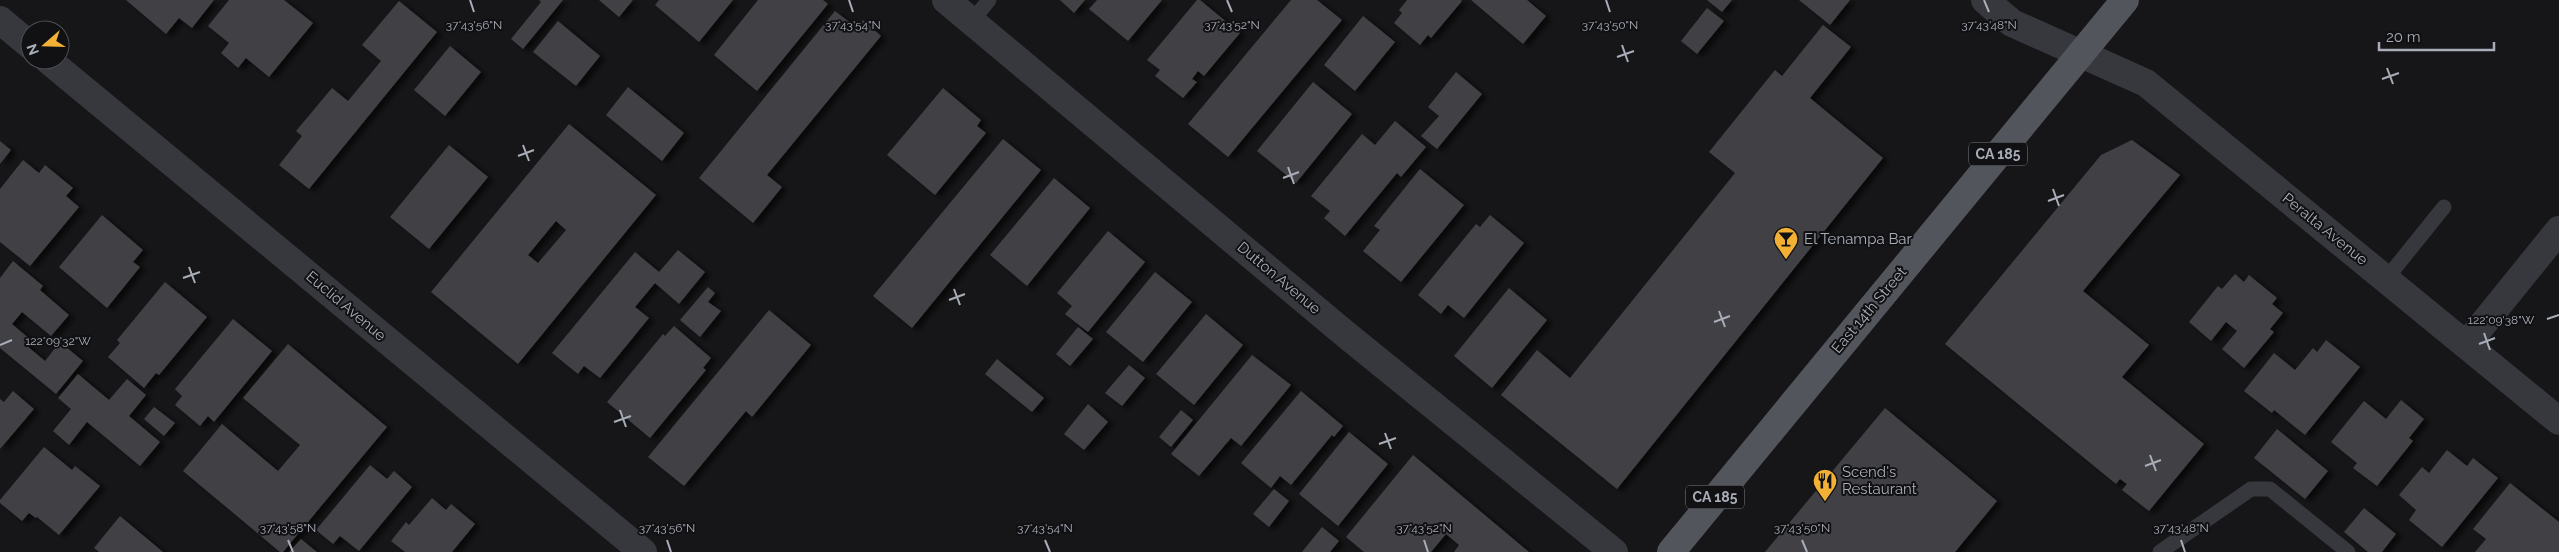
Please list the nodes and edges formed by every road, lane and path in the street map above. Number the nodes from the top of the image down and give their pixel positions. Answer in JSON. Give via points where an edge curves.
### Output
{"nodes":[{"id":1,"x":946,"y":0,"type":"edge"},
{"id":2,"x":989,"y":0,"type":"edge"},
{"id":3,"x":1985,"y":0,"type":"edge"},
{"id":4,"x":2125,"y":0,"type":"edge"},
{"id":5,"x":0,"y":20,"type":"edge"},
{"id":6,"x":972,"y":21,"type":"junction"},
{"id":7,"x":20,"y":37,"type":"edge"},
{"id":8,"x":2082,"y":54,"type":"junction"},
{"id":9,"x":60,"y":70,"type":"edge"},
{"id":10,"x":2444,"y":207,"type":"dead end"},
{"id":11,"x":2559,"y":230,"type":"edge"},
{"id":12,"x":2386,"y":279,"type":"junction"},
{"id":13,"x":2466,"y":345,"type":"junction"},
{"id":14,"x":2559,"y":421,"type":"edge"},
{"id":15,"x":643,"y":552,"type":"edge"},
{"id":16,"x":1614,"y":552,"type":"edge"},
{"id":17,"x":1671,"y":552,"type":"edge"},
{"id":18,"x":2160,"y":552,"type":"edge"},
{"id":19,"x":2348,"y":552,"type":"edge"}],
"edges":[{"from":1,"to":6,"type":"street","name":"Dutton Avenue"},
{"from":2,"to":6,"type":"lane"},
{"from":3,"to":8,"type":"street","name":"Peralta Avenue","via":[[2012,23]]},
{"from":4,"to":8,"type":"main road","name":"East 14th Street","number":"CA 185"},
{"from":5,"to":7,"type":"street"},
{"from":6,"to":16,"type":"street","name":"Dutton Avenue","via":[[1344,333]]},
{"from":8,"to":12,"type":"street","name":"Peralta Avenue","via":[[2151,87]]},
{"from":8,"to":17,"type":"main road","name":"East 14th Street","number":"CA 185"},
{"from":9,"to":15,"type":"street","name":"Euclid Avenue"},
{"from":10,"to":12,"type":"lane"},
{"from":11,"to":13,"type":"street"},
{"from":12,"to":13,"type":"street","name":"Peralta Avenue"},
{"from":13,"to":14,"type":"street","name":"Peralta Avenue"},
{"from":18,"to":19,"type":"lane","via":[[2251,489],[2270,489]]}]}
